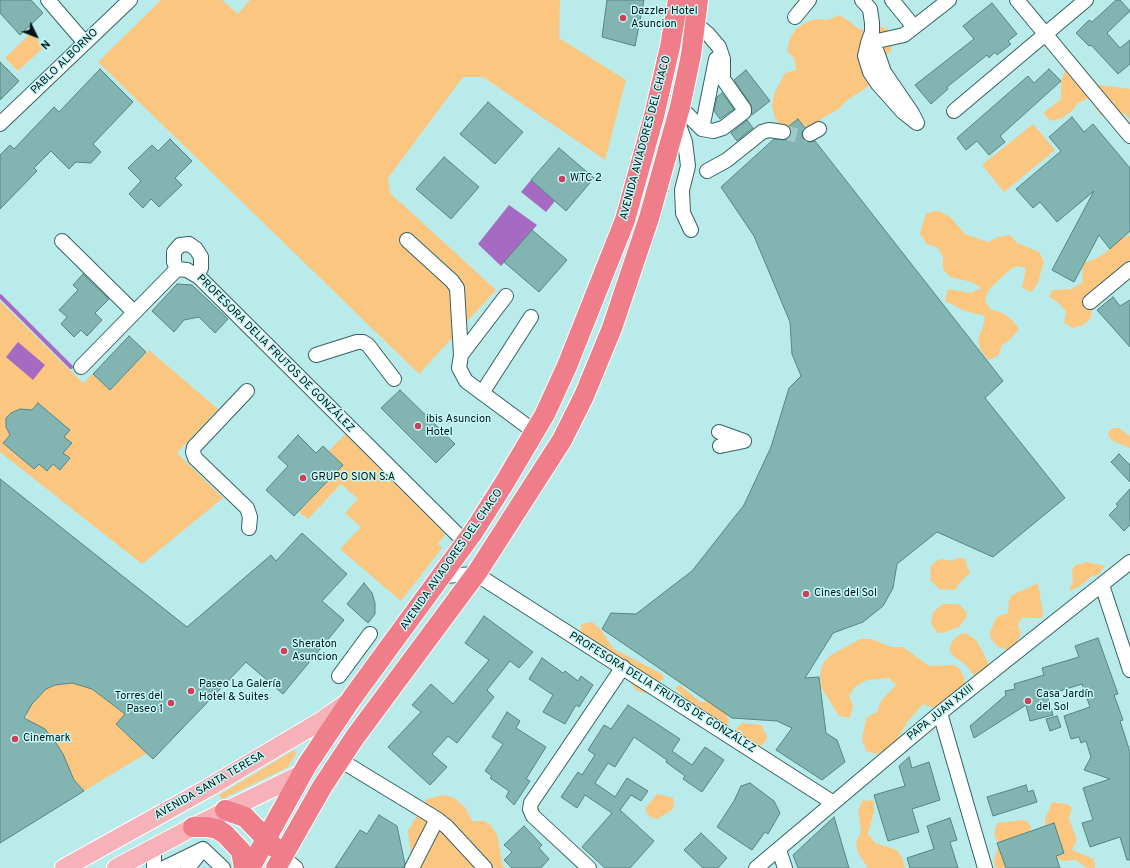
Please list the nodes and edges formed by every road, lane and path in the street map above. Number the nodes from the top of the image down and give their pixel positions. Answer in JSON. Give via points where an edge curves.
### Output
{"nodes":[{"id":1,"x":48,"y":0,"type":"edge"},
{"id":2,"x":130,"y":0,"type":"edge"},
{"id":3,"x":678,"y":0,"type":"edge"},
{"id":4,"x":698,"y":0,"type":"edge"},
{"id":5,"x":809,"y":0,"type":"edge"},
{"id":6,"x":862,"y":0,"type":"edge"},
{"id":7,"x":892,"y":0,"type":"edge"},
{"id":8,"x":1017,"y":0,"type":"edge"},
{"id":9,"x":1086,"y":0,"type":"edge"},
{"id":10,"x":944,"y":2,"type":"edge"},
{"id":11,"x":795,"y":17,"type":"dead end"},
{"id":12,"x":695,"y":23,"type":"junction"},
{"id":13,"x":914,"y":27,"type":"junction"},
{"id":14,"x":1044,"y":34,"type":"junction"},
{"id":15,"x":85,"y":43,"type":"junction"},
{"id":16,"x":868,"y":43,"type":"junction"},
{"id":17,"x":719,"y":47,"type":"junction"},
{"id":18,"x":954,"y":111,"type":"dead end"},
{"id":19,"x":678,"y":114,"type":"junction"},
{"id":20,"x":0,"y":124,"type":"edge"},
{"id":21,"x":702,"y":129,"type":"junction"},
{"id":22,"x":783,"y":132,"type":"tunnel mouth"},
{"id":23,"x":1130,"y":136,"type":"edge"},
{"id":24,"x":707,"y":171,"type":"dead end"},
{"id":25,"x":691,"y":230,"type":"dead end"},
{"id":26,"x":407,"y":240,"type":"dead end"},
{"id":27,"x":62,"y":241,"type":"dead end"},
{"id":28,"x":177,"y":269,"type":"junction"},
{"id":29,"x":1130,"y":269,"type":"edge"},
{"id":30,"x":197,"y":275,"type":"junction"},
{"id":31,"x":506,"y":296,"type":"dead end"},
{"id":32,"x":595,"y":297,"type":"junction"},
{"id":33,"x":1090,"y":302,"type":"dead end"},
{"id":34,"x":134,"y":312,"type":"junction"},
{"id":35,"x":531,"y":317,"type":"dead end"},
{"id":36,"x":316,"y":355,"type":"dead end"},
{"id":37,"x":461,"y":355,"type":"junction"},
{"id":38,"x":81,"y":367,"type":"dead end"},
{"id":39,"x":394,"y":379,"type":"dead end"},
{"id":40,"x":247,"y":391,"type":"dead end"},
{"id":41,"x":482,"y":392,"type":"junction"},
{"id":42,"x":572,"y":418,"type":"junction"},
{"id":43,"x":535,"y":432,"type":"junction"},
{"id":44,"x":719,"y":432,"type":"dead end"},
{"id":45,"x":720,"y":446,"type":"dead end"},
{"id":46,"x":249,"y":528,"type":"dead end"},
{"id":47,"x":466,"y":543,"type":"junction"},
{"id":48,"x":1130,"y":562,"type":"edge"},
{"id":49,"x":443,"y":576,"type":"junction"},
{"id":50,"x":484,"y":579,"type":"junction"},
{"id":51,"x":1102,"y":585,"type":"junction"},
{"id":52,"x":370,"y":634,"type":"dead end"},
{"id":53,"x":623,"y":667,"type":"junction"},
{"id":54,"x":1130,"y":670,"type":"edge"},
{"id":55,"x":339,"y":676,"type":"dead end"},
{"id":56,"x":352,"y":698,"type":"junction"},
{"id":57,"x":940,"y":713,"type":"junction"},
{"id":58,"x":355,"y":737,"type":"junction"},
{"id":59,"x":340,"y":760,"type":"junction"},
{"id":60,"x":301,"y":774,"type":"junction"},
{"id":61,"x":832,"y":802,"type":"junction"},
{"id":62,"x":225,"y":810,"type":"junction"},
{"id":63,"x":437,"y":819,"type":"junction"},
{"id":64,"x":193,"y":827,"type":"junction"},
{"id":65,"x":265,"y":838,"type":"junction"},
{"id":66,"x":154,"y":848,"type":"junction"},
{"id":67,"x":203,"y":849,"type":"junction"},
{"id":68,"x":779,"y":850,"type":"junction"},
{"id":69,"x":285,"y":864,"type":"edge"},
{"id":70,"x":216,"y":865,"type":"edge"},
{"id":71,"x":64,"y":868,"type":"edge"},
{"id":72,"x":116,"y":868,"type":"edge"},
{"id":73,"x":154,"y":868,"type":"edge"},
{"id":74,"x":164,"y":868,"type":"edge"},
{"id":75,"x":188,"y":868,"type":"edge"},
{"id":76,"x":244,"y":868,"type":"edge"},
{"id":77,"x":250,"y":868,"type":"edge"},
{"id":78,"x":412,"y":868,"type":"edge"},
{"id":79,"x":485,"y":868,"type":"edge"},
{"id":80,"x":589,"y":868,"type":"edge"},
{"id":81,"x":756,"y":868,"type":"edge"},
{"id":82,"x":785,"y":868,"type":"edge"},
{"id":83,"x":985,"y":868,"type":"edge"}],
"edges":[{"from":1,"to":15,"type":"street"},
{"from":2,"to":15,"type":"street","name":"PABLO ALBORNO"},
{"from":3,"to":32,"type":"highway","name":"AVENIDA AVIADORES DEL CHACO","via":[[667,60],[645,150],[625,220]]},
{"from":4,"to":12,"type":"highway","name":"AVENIDA AVIADORES DEL CHACO"},
{"from":5,"to":11,"type":"street"},
{"from":6,"to":16,"type":"street","via":[[870,9],[872,23]]},
{"from":7,"to":13,"type":"street"},
{"from":8,"to":14,"type":"street"},
{"from":9,"to":14,"type":"street"},
{"from":10,"to":13,"type":"street"},
{"from":12,"to":17,"type":"street"},
{"from":12,"to":19,"type":"highway","name":"AVENIDA AVIADORES DEL CHACO"},
{"from":13,"to":16,"type":"street","via":[[904,35]]},
{"from":14,"to":18,"type":"street"},
{"from":14,"to":23,"type":"street"},
{"from":15,"to":20,"type":"street","name":"PABLO ALBORNO"},
{"from":16,"to":16,"type":"street","via":[[865,56],[870,72],[903,112],[917,123],[884,72],[877,52]]},
{"from":17,"to":21,"type":"street"},
{"from":17,"to":21,"type":"street","via":[[723,59],[723,79],[744,112],[719,131]]},
{"from":19,"to":21,"type":"street"},
{"from":19,"to":25,"type":"street","via":[[686,142],[688,166],[682,190],[683,213]]},
{"from":19,"to":42,"type":"highway","name":"AVENIDA AVIADORES DEL CHACO","via":[[649,218],[612,328],[584,396]]},
{"from":22,"to":24,"type":"street","via":[[762,132],[727,160]]},
{"from":26,"to":37,"type":"street","via":[[457,288]]},
{"from":27,"to":34,"type":"street"},
{"from":28,"to":30,"type":"street","name":"PROFESORA DELIA FRUTOS DE GONZÁLEZ"},
{"from":28,"to":30,"type":"street","via":[[174,252],[180,245],[189,244],[201,257],[201,268]]},
{"from":28,"to":34,"type":"street"},
{"from":29,"to":33,"type":"street"},
{"from":30,"to":47,"type":"street","name":"PROFESORA DELIA FRUTOS DE GONZÁLEZ"},
{"from":31,"to":37,"type":"street"},
{"from":32,"to":42,"type":"highway","via":[[595,328],[570,392]]},
{"from":32,"to":43,"type":"highway","name":"AVENIDA AVIADORES DEL CHACO","via":[[567,366]]},
{"from":34,"to":38,"type":"street"},
{"from":35,"to":41,"type":"street"},
{"from":36,"to":39,"type":"street","via":[[363,342]]},
{"from":37,"to":41,"type":"street","via":[[460,368],[463,376]]},
{"from":40,"to":46,"type":"street","via":[[194,447],[193,452],[195,458],[250,512]]},
{"from":41,"to":43,"type":"street"},
{"from":42,"to":50,"type":"highway","name":"AVENIDA AVIADORES DEL CHACO"},
{"from":43,"to":47,"type":"highway","name":"AVENIDA AVIADORES DEL CHACO"},
{"from":44,"to":45,"type":"street","via":[[744,440]]},
{"from":47,"to":49,"type":"highway","name":"AVENIDA AVIADORES DEL CHACO"},
{"from":48,"to":51,"type":"street","name":"PAPA JUAN XXIII"},
{"from":49,"to":50,"type":"street"},
{"from":49,"to":56,"type":"highway","name":"AVENIDA AVIADORES DEL CHACO"},
{"from":50,"to":53,"type":"street","name":"PROFESORA DELIA FRUTOS DE GONZÁLEZ"},
{"from":50,"to":58,"type":"highway","name":"AVENIDA AVIADORES DEL CHACO"},
{"from":51,"to":54,"type":"street"},
{"from":51,"to":57,"type":"street","name":"PAPA JUAN XXIII"},
{"from":52,"to":55,"type":"street"},
{"from":53,"to":61,"type":"street","name":"PROFESORA DELIA FRUTOS DE GONZÁLEZ"},
{"from":53,"to":80,"type":"street","via":[[531,803],[533,816]]},
{"from":56,"to":60,"type":"highway","name":"AVENIDA AVIADORES DEL CHACO"},
{"from":56,"to":71,"type":"main road","name":"AVENIDA SANTA TERESA","via":[[321,721],[215,784]]},
{"from":57,"to":61,"type":"street","name":"PAPA JUAN XXIII"},
{"from":57,"to":83,"type":"street"},
{"from":58,"to":59,"type":"highway","name":"AVENIDA AVIADORES DEL CHACO"},
{"from":58,"to":60,"type":"highway"},
{"from":59,"to":63,"type":"street"},
{"from":59,"to":69,"type":"highway","name":"AVENIDA AVIADORES DEL CHACO"},
{"from":60,"to":62,"type":"main road"},
{"from":60,"to":65,"type":"highway","name":"AVENIDA AVIADORES DEL CHACO"},
{"from":61,"to":68,"type":"street","name":"PAPA JUAN XXIII"},
{"from":62,"to":64,"type":"main road"},
{"from":62,"to":65,"type":"highway","via":[[245,817]]},
{"from":63,"to":78,"type":"street"},
{"from":63,"to":79,"type":"street"},
{"from":64,"to":66,"type":"main road"},
{"from":64,"to":76,"type":"highway","via":[[217,829],[225,834],[241,851]]},
{"from":65,"to":69,"type":"highway"},
{"from":65,"to":77,"type":"highway","name":"AVENIDA AVIADORES DEL CHACO"},
{"from":66,"to":72,"type":"main road"},
{"from":66,"to":73,"type":"street"},
{"from":67,"to":70,"type":"street"},
{"from":67,"to":74,"type":"street"},
{"from":67,"to":75,"type":"street"},
{"from":68,"to":81,"type":"street","name":"PAPA JUAN XXIII"},
{"from":68,"to":82,"type":"street"}]}
